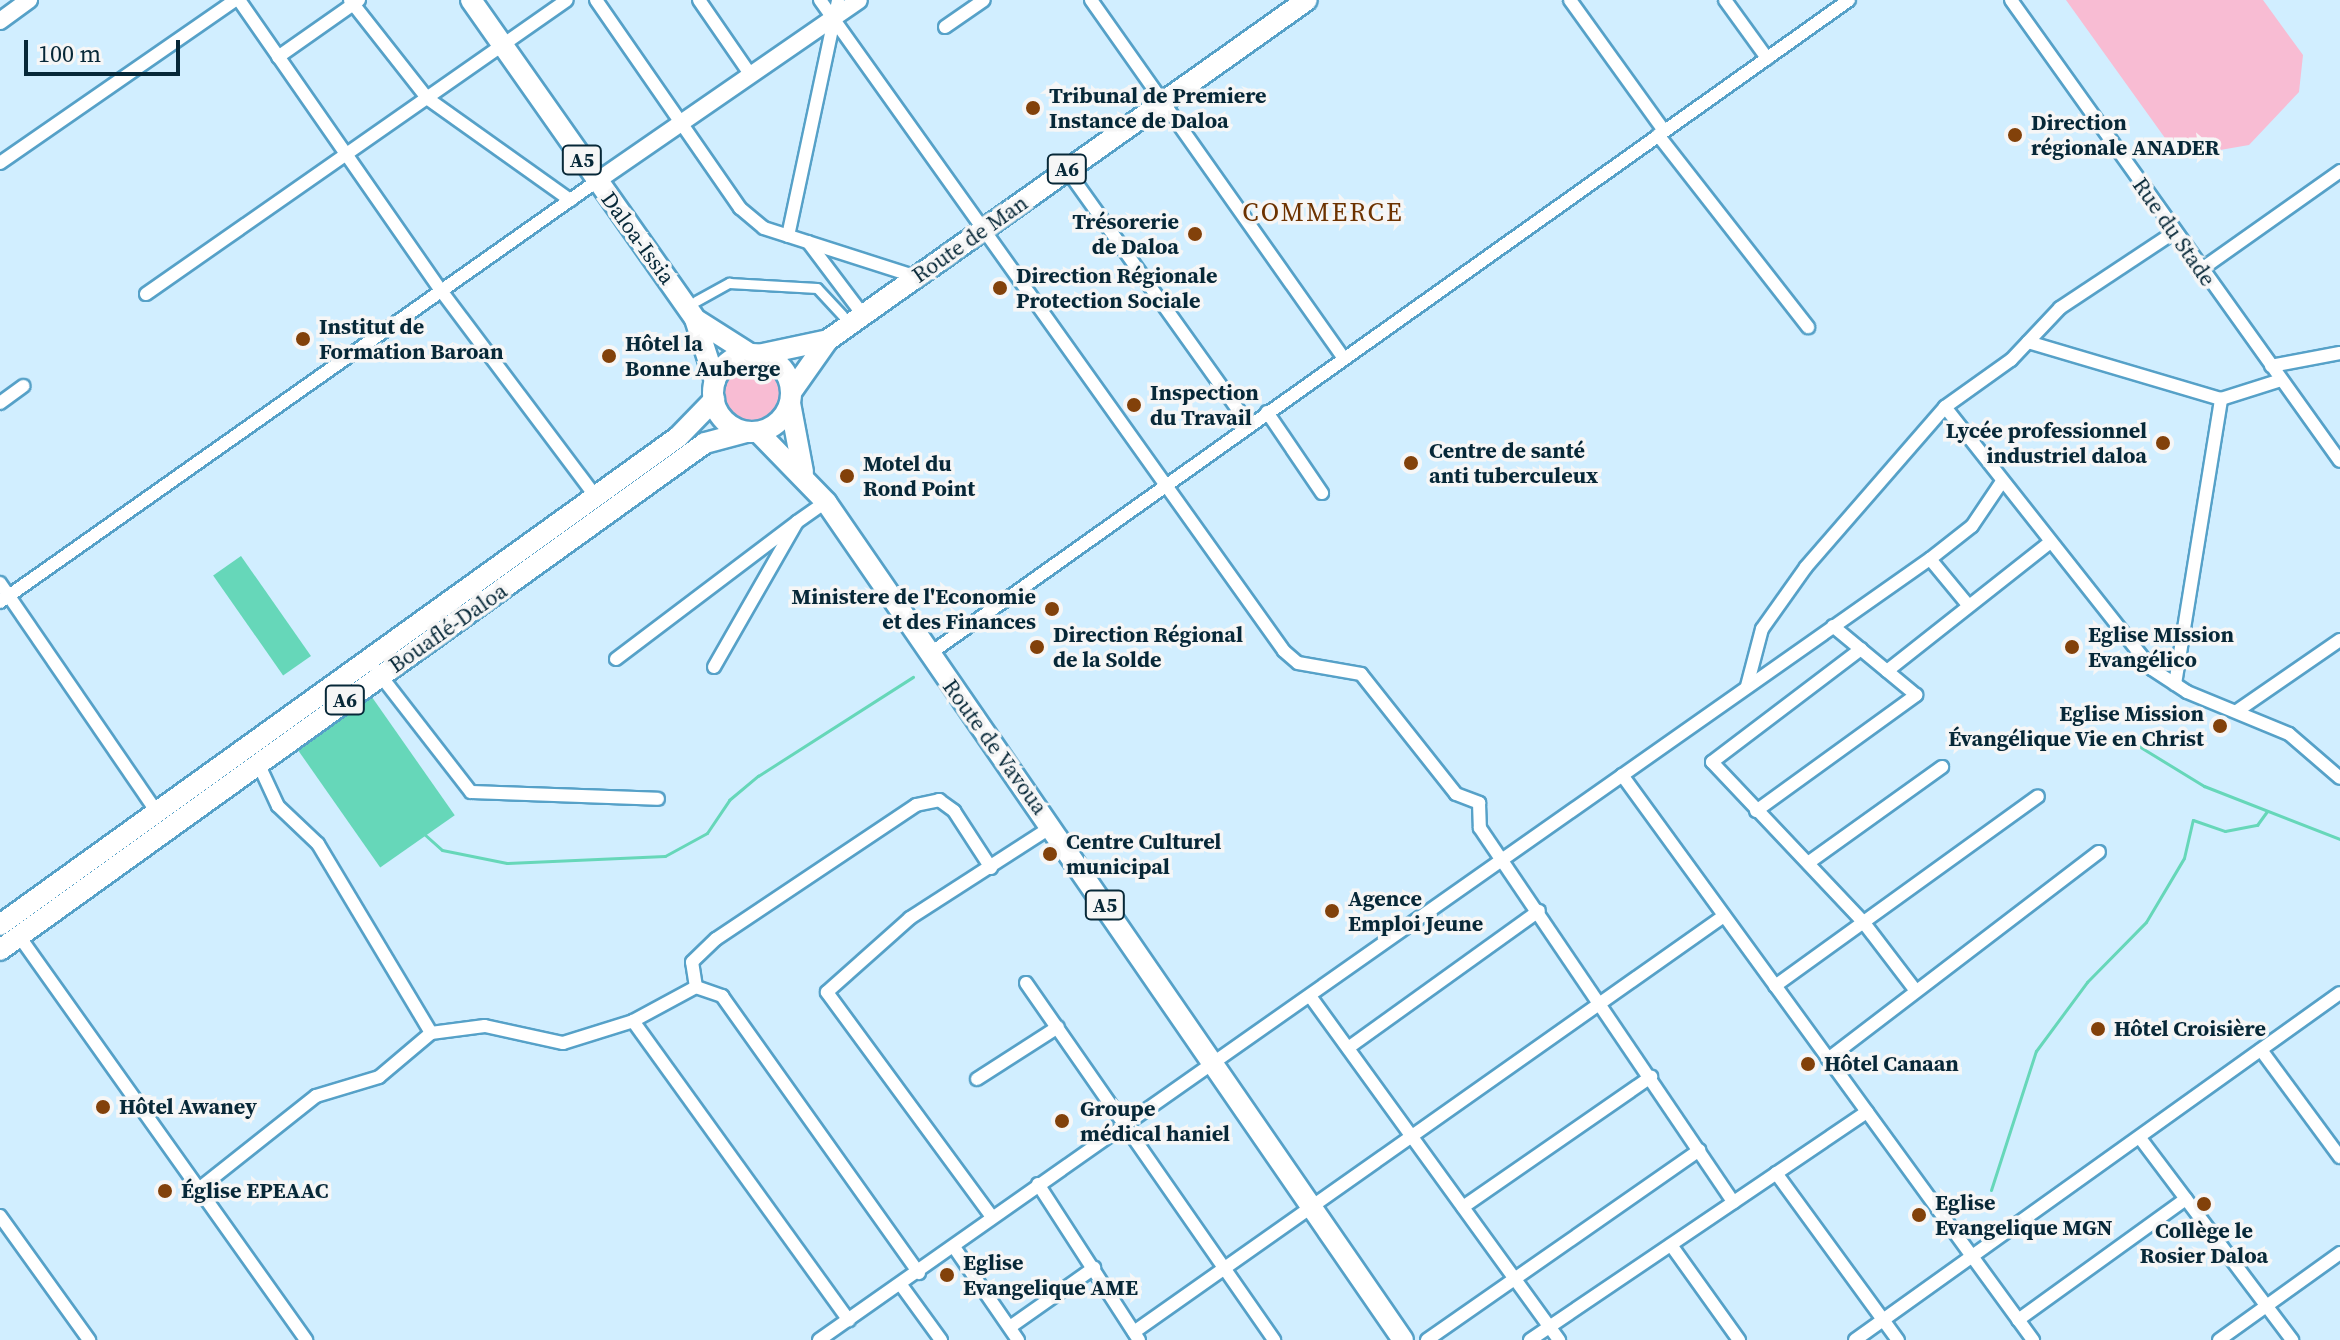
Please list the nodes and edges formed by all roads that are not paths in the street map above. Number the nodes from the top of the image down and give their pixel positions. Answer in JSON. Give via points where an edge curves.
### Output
{"nodes":[{"id":1,"x":29,"y":0,"type":"edge"},
{"id":2,"x":237,"y":0,"type":"edge"},
{"id":3,"x":471,"y":0,"type":"edge"},
{"id":4,"x":567,"y":0,"type":"edge"},
{"id":5,"x":596,"y":0,"type":"edge"},
{"id":6,"x":699,"y":0,"type":"edge"},
{"id":7,"x":820,"y":0,"type":"edge"},
{"id":8,"x":838,"y":0,"type":"edge"},
{"id":9,"x":859,"y":0,"type":"edge"},
{"id":10,"x":984,"y":0,"type":"edge"},
{"id":11,"x":1091,"y":0,"type":"edge"},
{"id":12,"x":1570,"y":0,"type":"edge"},
{"id":13,"x":1725,"y":0,"type":"edge"},
{"id":14,"x":1849,"y":0,"type":"edge"},
{"id":15,"x":2011,"y":0,"type":"edge"},
{"id":16,"x":354,"y":1,"type":"edge"},
{"id":17,"x":1305,"y":1,"type":"edge"},
{"id":18,"x":834,"y":18,"type":"junction"},
{"id":19,"x":0,"y":21,"type":"edge"},
{"id":20,"x":945,"y":27,"type":"dead end"},
{"id":21,"x":503,"y":46,"type":"junction"},
{"id":22,"x":278,"y":57,"type":"junction"},
{"id":23,"x":1767,"y":58,"type":"junction"},
{"id":24,"x":750,"y":74,"type":"junction"},
{"id":25,"x":427,"y":98,"type":"junction"},
{"id":26,"x":1163,"y":102,"type":"junction"},
{"id":27,"x":684,"y":119,"type":"junction"},
{"id":28,"x":1661,"y":133,"type":"junction"},
{"id":29,"x":346,"y":153,"type":"junction"},
{"id":30,"x":0,"y":163,"type":"edge"},
{"id":31,"x":1067,"y":170,"type":"junction"},
{"id":32,"x":2340,"y":171,"type":"edge"},
{"id":33,"x":597,"y":181,"type":"junction"},
{"id":34,"x":570,"y":200,"type":"junction"},
{"id":35,"x":980,"y":231,"type":"junction"},
{"id":36,"x":2173,"y":233,"type":"junction"},
{"id":37,"x":788,"y":236,"type":"junction"},
{"id":38,"x":808,"y":242,"type":"junction"},
{"id":39,"x":2199,"y":271,"type":"junction"},
{"id":40,"x":917,"y":277,"type":"junction"},
{"id":41,"x":442,"y":292,"type":"junction"},
{"id":42,"x":146,"y":294,"type":"dead end"},
{"id":43,"x":695,"y":310,"type":"junction"},
{"id":44,"x":860,"y":310,"type":"junction"},
{"id":45,"x":842,"y":315,"type":"dead end"},
{"id":46,"x":1808,"y":327,"type":"dead end"},
{"id":47,"x":828,"y":340,"type":"junction"},
{"id":48,"x":2028,"y":342,"type":"junction"},
{"id":49,"x":2340,"y":353,"type":"edge"},
{"id":50,"x":754,"y":355,"type":"junction"},
{"id":51,"x":1344,"y":358,"type":"junction"},
{"id":52,"x":2271,"y":366,"type":"junction"},
{"id":53,"x":2281,"y":380,"type":"junction"},
{"id":54,"x":23,"y":386,"type":"dead end"},
{"id":55,"x":715,"y":390,"type":"junction"},
{"id":56,"x":791,"y":397,"type":"junction"},
{"id":57,"x":2221,"y":399,"type":"junction"},
{"id":58,"x":0,"y":403,"type":"edge"},
{"id":59,"x":1945,"y":407,"type":"junction"},
{"id":60,"x":1267,"y":412,"type":"junction"},
{"id":61,"x":1249,"y":425,"type":"junction"},
{"id":62,"x":752,"y":432,"type":"junction"},
{"id":63,"x":2340,"y":461,"type":"edge"},
{"id":64,"x":803,"y":472,"type":"junction"},
{"id":65,"x":2001,"y":483,"type":"junction"},
{"id":66,"x":1164,"y":485,"type":"junction"},
{"id":67,"x":1322,"y":493,"type":"dead end"},
{"id":68,"x":595,"y":496,"type":"junction"},
{"id":69,"x":826,"y":502,"type":"junction"},
{"id":70,"x":797,"y":522,"type":"junction"},
{"id":71,"x":2048,"y":544,"type":"junction"},
{"id":72,"x":1930,"y":559,"type":"junction"},
{"id":73,"x":0,"y":583,"type":"edge"},
{"id":74,"x":4,"y":599,"type":"edge"},
{"id":75,"x":1968,"y":605,"type":"junction"},
{"id":76,"x":1833,"y":626,"type":"junction"},
{"id":77,"x":2340,"y":640,"type":"edge"},
{"id":78,"x":1861,"y":649,"type":"junction"},
{"id":79,"x":928,"y":655,"type":"junction"},
{"id":80,"x":616,"y":659,"type":"dead end"},
{"id":81,"x":714,"y":667,"type":"dead end"},
{"id":82,"x":373,"y":668,"type":"junction"},
{"id":83,"x":1887,"y":671,"type":"junction"},
{"id":84,"x":2175,"y":684,"type":"junction"},
{"id":85,"x":1747,"y":686,"type":"junction"},
{"id":86,"x":2237,"y":711,"type":"junction"},
{"id":87,"x":253,"y":754,"type":"junction"},
{"id":88,"x":1942,"y":767,"type":"dead end"},
{"id":89,"x":1622,"y":775,"type":"junction"},
{"id":90,"x":2340,"y":778,"type":"edge"},
{"id":91,"x":2038,"y":796,"type":"dead end"},
{"id":92,"x":658,"y":799,"type":"dead end"},
{"id":93,"x":1756,"y":811,"type":"junction"},
{"id":94,"x":157,"y":812,"type":"junction"},
{"id":95,"x":1053,"y":826,"type":"junction"},
{"id":96,"x":2099,"y":852,"type":"dead end"},
{"id":97,"x":1500,"y":858,"type":"junction"},
{"id":98,"x":1808,"y":863,"type":"junction"},
{"id":99,"x":991,"y":868,"type":"junction"},
{"id":100,"x":1539,"y":911,"type":"junction"},
{"id":101,"x":1724,"y":916,"type":"junction"},
{"id":102,"x":7,"y":923,"type":"edge"},
{"id":103,"x":1864,"y":923,"type":"junction"},
{"id":104,"x":0,"y":950,"type":"edge"},
{"id":105,"x":1026,"y":983,"type":"dead end"},
{"id":106,"x":1775,"y":986,"type":"junction"},
{"id":107,"x":696,"y":987,"type":"junction"},
{"id":108,"x":1913,"y":987,"type":"junction"},
{"id":109,"x":2340,"y":993,"type":"edge"},
{"id":110,"x":1310,"y":996,"type":"junction"},
{"id":111,"x":1604,"y":1006,"type":"junction"},
{"id":112,"x":633,"y":1021,"type":"junction"},
{"id":113,"x":1058,"y":1027,"type":"junction"},
{"id":114,"x":431,"y":1033,"type":"junction"},
{"id":115,"x":1348,"y":1048,"type":"junction"},
{"id":116,"x":2261,"y":1050,"type":"junction"},
{"id":117,"x":1828,"y":1059,"type":"junction"},
{"id":118,"x":1215,"y":1066,"type":"junction"},
{"id":119,"x":1651,"y":1077,"type":"junction"},
{"id":120,"x":977,"y":1079,"type":"dead end"},
{"id":121,"x":1867,"y":1112,"type":"junction"},
{"id":122,"x":1126,"y":1120,"type":"junction"},
{"id":123,"x":1410,"y":1135,"type":"junction"},
{"id":124,"x":2140,"y":1138,"type":"junction"},
{"id":125,"x":1699,"y":1150,"type":"junction"},
{"id":126,"x":2340,"y":1157,"type":"edge"},
{"id":127,"x":1776,"y":1173,"type":"junction"},
{"id":128,"x":1038,"y":1184,"type":"junction"},
{"id":129,"x":200,"y":1188,"type":"junction"},
{"id":130,"x":2186,"y":1199,"type":"junction"},
{"id":131,"x":1733,"y":1202,"type":"junction"},
{"id":132,"x":1310,"y":1203,"type":"junction"},
{"id":133,"x":1463,"y":1207,"type":"junction"},
{"id":134,"x":0,"y":1216,"type":"edge"},
{"id":135,"x":992,"y":1217,"type":"junction"},
{"id":136,"x":1671,"y":1245,"type":"junction"},
{"id":137,"x":954,"y":1247,"type":"junction"},
{"id":138,"x":2340,"y":1253,"type":"edge"},
{"id":139,"x":1972,"y":1256,"type":"junction"},
{"id":140,"x":1224,"y":1264,"type":"junction"},
{"id":141,"x":1094,"y":1268,"type":"junction"},
{"id":142,"x":919,"y":1273,"type":"junction"},
{"id":143,"x":1514,"y":1279,"type":"junction"},
{"id":144,"x":901,"y":1285,"type":"junction"},
{"id":145,"x":2267,"y":1306,"type":"junction"},
{"id":146,"x":1884,"y":1319,"type":"junction"},
{"id":147,"x":849,"y":1320,"type":"junction"},
{"id":148,"x":2018,"y":1320,"type":"junction"},
{"id":149,"x":1010,"y":1327,"type":"junction"},
{"id":150,"x":1549,"y":1327,"type":"junction"},
{"id":151,"x":1137,"y":1336,"type":"edge"},
{"id":152,"x":89,"y":1340,"type":"edge"},
{"id":153,"x":306,"y":1340,"type":"edge"},
{"id":154,"x":819,"y":1340,"type":"edge"},
{"id":155,"x":941,"y":1340,"type":"edge"},
{"id":156,"x":1018,"y":1340,"type":"edge"},
{"id":157,"x":1274,"y":1340,"type":"edge"},
{"id":158,"x":1403,"y":1340,"type":"edge"},
{"id":159,"x":1427,"y":1340,"type":"edge"},
{"id":160,"x":1530,"y":1340,"type":"edge"},
{"id":161,"x":1559,"y":1340,"type":"edge"},
{"id":162,"x":1739,"y":1340,"type":"edge"},
{"id":163,"x":1855,"y":1340,"type":"edge"},
{"id":164,"x":1898,"y":1340,"type":"edge"},
{"id":165,"x":2033,"y":1340,"type":"edge"},
{"id":166,"x":2219,"y":1340,"type":"edge"},
{"id":167,"x":2292,"y":1340,"type":"edge"}],
"edges":[{"from":1,"to":19,"type":"street"},
{"from":2,"to":22,"type":"street"},
{"from":2,"to":30,"type":"street"},
{"from":3,"to":21,"type":"main road","name":"Daloa-Issia","number":"A5"},
{"from":4,"to":21,"type":"street"},
{"from":5,"to":27,"type":"street"},
{"from":6,"to":24,"type":"street"},
{"from":7,"to":18,"type":"street"},
{"from":8,"to":18,"type":"street"},
{"from":9,"to":18,"type":"street"},
{"from":10,"to":20,"type":"street"},
{"from":11,"to":26,"type":"street"},
{"from":12,"to":28,"type":"street"},
{"from":13,"to":23,"type":"street"},
{"from":14,"to":23,"type":"street"},
{"from":15,"to":36,"type":"street","name":"Rue du Stade"},
{"from":16,"to":22,"type":"street"},
{"from":16,"to":25,"type":"street"},
{"from":17,"to":26,"type":"main road","name":"Route de Man","number":"A6"},
{"from":18,"to":24,"type":"street"},
{"from":18,"to":35,"type":"street"},
{"from":18,"to":37,"type":"street"},
{"from":21,"to":25,"type":"street"},
{"from":21,"to":33,"type":"main road","name":"Daloa-Issia","number":"A5"},
{"from":22,"to":29,"type":"street"},
{"from":23,"to":28,"type":"street"},
{"from":24,"to":27,"type":"street"},
{"from":25,"to":29,"type":"street"},
{"from":25,"to":34,"type":"street"},
{"from":26,"to":31,"type":"main road","name":"Route de Man","number":"A6"},
{"from":26,"to":51,"type":"street"},
{"from":27,"to":33,"type":"street"},
{"from":27,"to":37,"type":"street","via":[[740,208]]},
{"from":28,"to":46,"type":"street"},
{"from":28,"to":51,"type":"street"},
{"from":29,"to":41,"type":"street"},
{"from":29,"to":42,"type":"street"},
{"from":31,"to":35,"type":"main road","name":"Route de Man","number":"A6"},
{"from":31,"to":61,"type":"street"},
{"from":32,"to":39,"type":"street"},
{"from":33,"to":34,"type":"street"},
{"from":33,"to":43,"type":"main road","name":"Daloa-Issia","number":"A5"},
{"from":34,"to":41,"type":"street"},
{"from":35,"to":40,"type":"main road","name":"Route de Man","number":"A6"},
{"from":35,"to":66,"type":"street"},
{"from":36,"to":39,"type":"street","name":"Rue du Stade"},
{"from":36,"to":48,"type":"street","via":[[2060,308]]},
{"from":37,"to":38,"type":"street"},
{"from":38,"to":40,"type":"street"},
{"from":38,"to":44,"type":"street"},
{"from":39,"to":52,"type":"street","name":"Rue du Stade"},
{"from":40,"to":44,"type":"main road","name":"Route de Man","number":"A6"},
{"from":41,"to":68,"type":"street"},
{"from":41,"to":74,"type":"street"},
{"from":43,"to":45,"type":"street","via":[[729,283],[817,288]]},
{"from":43,"to":50,"type":"main road","number":"A5"},
{"from":43,"to":55,"type":"main road","number":"A5"},
{"from":44,"to":47,"type":"main road","name":"Route de Man","number":"A6"},
{"from":47,"to":50,"type":"main road","number":"A6"},
{"from":47,"to":56,"type":"main road","number":"A6"},
{"from":48,"to":57,"type":"street"},
{"from":48,"to":59,"type":"street"},
{"from":49,"to":52,"type":"street"},
{"from":50,"to":55,"type":"main road","via":[[725,366]]},
{"from":50,"to":56,"type":"main road","via":[[784,370]]},
{"from":51,"to":60,"type":"street"},
{"from":52,"to":53,"type":"street","name":"Rue du Stade"},
{"from":53,"to":57,"type":"street"},
{"from":53,"to":63,"type":"street","name":"Rue du Stade"},
{"from":54,"to":58,"type":"street"},
{"from":55,"to":62,"type":"main road","via":[[724,421]]},
{"from":55,"to":68,"type":"main road","name":"Bouaflé-Daloa","number":"A6","via":[[697,422]]},
{"from":56,"to":62,"type":"main road","via":[[778,423]]},
{"from":56,"to":64,"type":"main road","number":"A5"},
{"from":57,"to":84,"type":"street"},
{"from":59,"to":65,"type":"street"},
{"from":59,"to":85,"type":"street","via":[[1806,567],[1762,629]]},
{"from":60,"to":61,"type":"street"},
{"from":60,"to":67,"type":"street"},
{"from":61,"to":66,"type":"street"},
{"from":62,"to":64,"type":"main road","number":"A5"},
{"from":62,"to":82,"type":"main road","name":"Bouaflé-Daloa","number":"A6","via":[[705,443]]},
{"from":64,"to":69,"type":"main road","name":"Route de Vavoua","number":"A5"},
{"from":65,"to":71,"type":"street"},
{"from":65,"to":72,"type":"street","via":[[1972,526]]},
{"from":66,"to":79,"type":"street"},
{"from":66,"to":97,"type":"street","via":[[1290,658],[1361,674],[1456,794],[1479,803],[1480,828]]},
{"from":68,"to":82,"type":"main road","name":"Bouaflé-Daloa","number":"A6"},
{"from":69,"to":70,"type":"street"},
{"from":69,"to":79,"type":"main road","name":"Route de Vavoua","number":"A5"},
{"from":70,"to":80,"type":"street"},
{"from":70,"to":81,"type":"street"},
{"from":71,"to":75,"type":"street"},
{"from":71,"to":84,"type":"street","via":[[2152,669]]},
{"from":72,"to":75,"type":"street"},
{"from":72,"to":76,"type":"street"},
{"from":73,"to":74,"type":"street"},
{"from":74,"to":94,"type":"street"},
{"from":75,"to":83,"type":"street"},
{"from":76,"to":78,"type":"street"},
{"from":76,"to":85,"type":"street"},
{"from":77,"to":86,"type":"street"},
{"from":78,"to":83,"type":"street"},
{"from":78,"to":93,"type":"street","via":[[1712,761]]},
{"from":79,"to":95,"type":"main road","name":"Route de Vavoua","number":"A5"},
{"from":82,"to":87,"type":"main road","name":"Bouaflé-Daloa","number":"A6"},
{"from":82,"to":92,"type":"street","via":[[471,792]]},
{"from":83,"to":93,"type":"street","via":[[1914,697]]},
{"from":84,"to":86,"type":"street"},
{"from":85,"to":89,"type":"street"},
{"from":86,"to":90,"type":"street","via":[[2289,734]]},
{"from":87,"to":94,"type":"main road","name":"Bouaflé-Daloa","number":"A6"},
{"from":87,"to":102,"type":"main road","name":"Bouaflé-Daloa","number":"A6"},
{"from":87,"to":114,"type":"street","via":[[278,806],[318,844]]},
{"from":88,"to":98,"type":"street"},
{"from":89,"to":97,"type":"street"},
{"from":89,"to":101,"type":"street"},
{"from":91,"to":103,"type":"street"},
{"from":93,"to":98,"type":"street"},
{"from":94,"to":102,"type":"main road","name":"Bouaflé-Daloa","number":"A6"},
{"from":95,"to":99,"type":"street"},
{"from":95,"to":118,"type":"main road","name":"Route de Vavoua","number":"A5"},
{"from":96,"to":108,"type":"street"},
{"from":97,"to":100,"type":"street"},
{"from":97,"to":110,"type":"street"},
{"from":98,"to":103,"type":"street"},
{"from":99,"to":107,"type":"street","via":[[954,811],[939,800],[916,805],[716,939],[692,962]]},
{"from":99,"to":135,"type":"street","via":[[910,918],[827,992]]},
{"from":100,"to":111,"type":"street"},
{"from":100,"to":115,"type":"street"},
{"from":101,"to":106,"type":"street"},
{"from":101,"to":111,"type":"street"},
{"from":102,"to":104,"type":"main road","name":"Bouaflé-Daloa","number":"A6"},
{"from":102,"to":129,"type":"street"},
{"from":103,"to":106,"type":"street"},
{"from":103,"to":108,"type":"street"},
{"from":105,"to":113,"type":"street"},
{"from":106,"to":117,"type":"street"},
{"from":107,"to":112,"type":"street"},
{"from":107,"to":142,"type":"street","via":[[722,996]]},
{"from":108,"to":117,"type":"street"},
{"from":109,"to":116,"type":"street"},
{"from":110,"to":115,"type":"street"},
{"from":110,"to":118,"type":"street"},
{"from":111,"to":119,"type":"street"},
{"from":111,"to":123,"type":"street"},
{"from":112,"to":114,"type":"street","via":[[563,1043],[485,1026]]},
{"from":112,"to":147,"type":"street"},
{"from":113,"to":120,"type":"street"},
{"from":113,"to":122,"type":"street"},
{"from":114,"to":129,"type":"street","via":[[379,1077],[316,1096]]},
{"from":115,"to":123,"type":"street"},
{"from":116,"to":124,"type":"street"},
{"from":116,"to":126,"type":"street"},
{"from":117,"to":121,"type":"street"},
{"from":118,"to":122,"type":"street"},
{"from":118,"to":132,"type":"main road","name":"Route de Vavoua","number":"A5"},
{"from":119,"to":125,"type":"street"},
{"from":119,"to":133,"type":"street"},
{"from":121,"to":127,"type":"street"},
{"from":121,"to":139,"type":"street"},
{"from":122,"to":128,"type":"street"},
{"from":122,"to":140,"type":"street"},
{"from":123,"to":132,"type":"street"},
{"from":123,"to":133,"type":"street"},
{"from":124,"to":130,"type":"street"},
{"from":124,"to":139,"type":"street"},
{"from":125,"to":131,"type":"street"},
{"from":125,"to":143,"type":"street"},
{"from":127,"to":131,"type":"street"},
{"from":127,"to":146,"type":"street"},
{"from":128,"to":135,"type":"street"},
{"from":128,"to":141,"type":"street"},
{"from":129,"to":153,"type":"street"},
{"from":130,"to":145,"type":"street"},
{"from":130,"to":148,"type":"street"},
{"from":131,"to":136,"type":"street"},
{"from":132,"to":140,"type":"street"},
{"from":132,"to":158,"type":"main road","name":"Route de Vavoua","number":"A5"},
{"from":133,"to":143,"type":"street"},
{"from":134,"to":152,"type":"street"},
{"from":135,"to":137,"type":"street"},
{"from":136,"to":150,"type":"street"},
{"from":136,"to":162,"type":"street"},
{"from":137,"to":142,"type":"street"},
{"from":137,"to":149,"type":"street"},
{"from":138,"to":145,"type":"street"},
{"from":139,"to":146,"type":"street"},
{"from":139,"to":148,"type":"street"},
{"from":140,"to":151,"type":"street"},
{"from":140,"to":157,"type":"street"},
{"from":141,"to":149,"type":"street"},
{"from":141,"to":151,"type":"street"},
{"from":142,"to":144,"type":"street"},
{"from":143,"to":150,"type":"street"},
{"from":143,"to":159,"type":"street"},
{"from":144,"to":147,"type":"street"},
{"from":144,"to":155,"type":"street"},
{"from":145,"to":166,"type":"street"},
{"from":145,"to":167,"type":"street"},
{"from":146,"to":163,"type":"street"},
{"from":146,"to":164,"type":"street"},
{"from":147,"to":154,"type":"street"},
{"from":148,"to":165,"type":"street"},
{"from":149,"to":156,"type":"street"},
{"from":150,"to":160,"type":"street"},
{"from":150,"to":161,"type":"street"}]}
